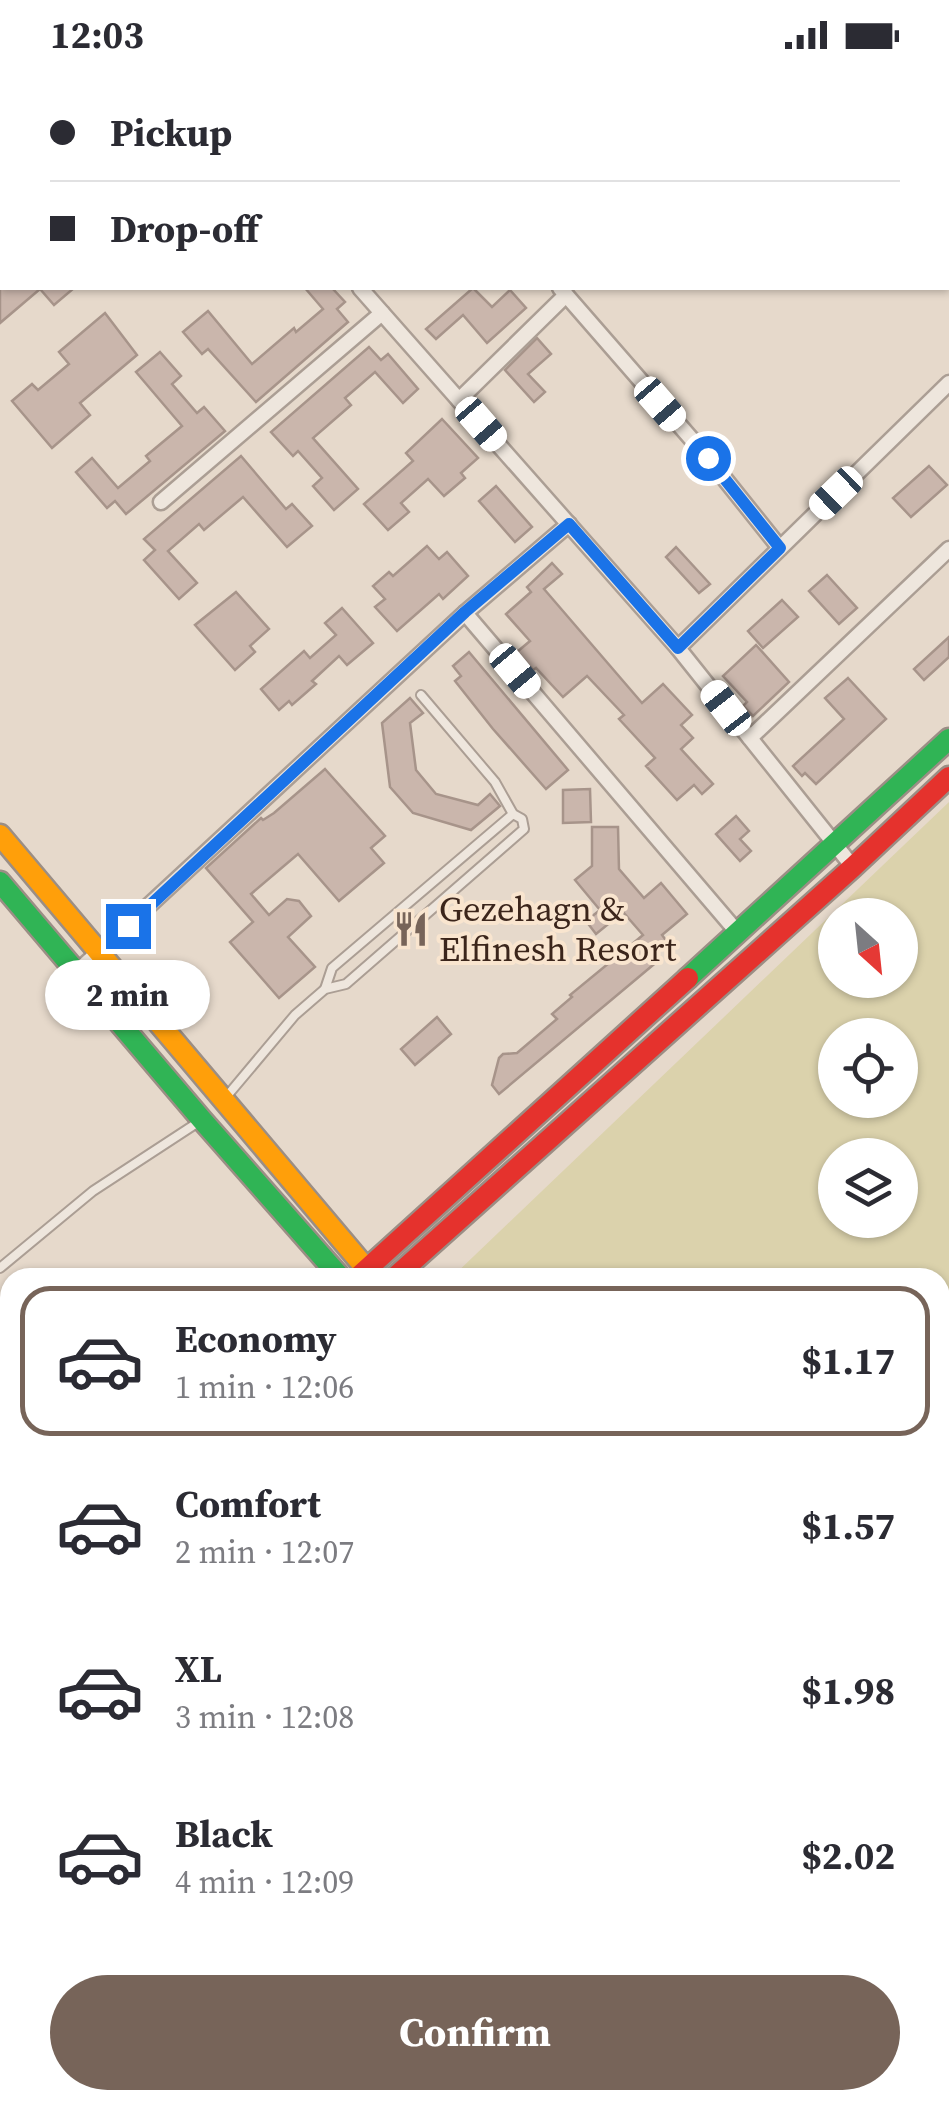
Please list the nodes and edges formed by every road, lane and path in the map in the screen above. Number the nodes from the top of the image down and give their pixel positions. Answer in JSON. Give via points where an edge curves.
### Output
{"nodes":[{"id":1,"x":362,"y":290,"type":"edge"},
{"id":2,"x":563,"y":291,"type":"edge"},
{"id":3,"x":382,"y":313,"type":"junction"},
{"id":4,"x":949,"y":383,"type":"edge"},
{"id":5,"x":459,"y":400,"type":"junction"},
{"id":6,"x":161,"y":502,"type":"dead end"},
{"id":7,"x":569,"y":524,"type":"junction"},
{"id":8,"x":780,"y":548,"type":"junction"},
{"id":9,"x":949,"y":549,"type":"edge"},
{"id":10,"x":465,"y":612,"type":"junction"},
{"id":11,"x":678,"y":648,"type":"junction"},
{"id":12,"x":421,"y":696,"type":"dead end"},
{"id":13,"x":750,"y":738,"type":"junction"},
{"id":14,"x":949,"y":739,"type":"edge"},
{"id":15,"x":949,"y":777,"type":"edge"},
{"id":16,"x":514,"y":814,"type":"junction"},
{"id":17,"x":0,"y":834,"type":"edge"},
{"id":18,"x":834,"y":846,"type":"junction"},
{"id":19,"x":853,"y":867,"type":"junction"},
{"id":20,"x":0,"y":882,"type":"edge"},
{"id":21,"x":738,"y":934,"type":"junction"},
{"id":22,"x":99,"y":952,"type":"junction"},
{"id":23,"x":76,"y":973,"type":"junction"},
{"id":24,"x":325,"y":990,"type":"junction"},
{"id":25,"x":224,"y":1100,"type":"junction"},
{"id":26,"x":202,"y":1120,"type":"junction"},
{"id":27,"x":0,"y":1268,"type":"edge"},
{"id":28,"x":332,"y":1268,"type":"edge"},
{"id":29,"x":360,"y":1268,"type":"edge"},
{"id":30,"x":374,"y":1268,"type":"edge"},
{"id":31,"x":405,"y":1268,"type":"edge"}],
"edges":[{"from":1,"to":3,"type":"street"},
{"from":2,"to":5,"type":"street"},
{"from":2,"to":8,"type":"street"},
{"from":3,"to":5,"type":"street"},
{"from":3,"to":6,"type":"street"},
{"from":4,"to":8,"type":"street"},
{"from":5,"to":7,"type":"street"},
{"from":7,"to":10,"type":"street"},
{"from":7,"to":11,"type":"street"},
{"from":8,"to":11,"type":"street"},
{"from":9,"to":13,"type":"street"},
{"from":10,"to":21,"type":"street"},
{"from":10,"to":22,"type":"street"},
{"from":11,"to":13,"type":"street"},
{"from":12,"to":16,"type":"lane"},
{"from":13,"to":18,"type":"street"},
{"from":14,"to":18,"type":"main road"},
{"from":15,"to":19,"type":"main road"},
{"from":16,"to":24,"type":"lane","via":[[332,968]]},
{"from":16,"to":24,"type":"lane","via":[[524,830],[346,984]]},
{"from":17,"to":22,"type":"main road"},
{"from":18,"to":19,"type":"street"},
{"from":18,"to":21,"type":"main road"},
{"from":19,"to":31,"type":"main road"},
{"from":20,"to":23,"type":"main road"},
{"from":21,"to":30,"type":"main road"},
{"from":22,"to":23,"type":"street"},
{"from":22,"to":25,"type":"main road"},
{"from":23,"to":26,"type":"main road"},
{"from":24,"to":25,"type":"lane","via":[[295,1015]]},
{"from":25,"to":29,"type":"main road"},
{"from":26,"to":27,"type":"lane","via":[[93,1191]]},
{"from":26,"to":28,"type":"main road"}]}
